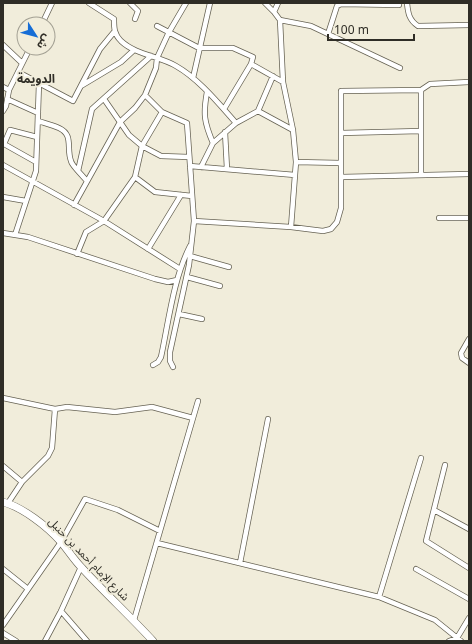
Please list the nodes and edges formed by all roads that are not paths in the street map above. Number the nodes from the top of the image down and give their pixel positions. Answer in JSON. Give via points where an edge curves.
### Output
{"nodes":[{"id":1,"x":52,"y":3,"type":"edge"},
{"id":2,"x":88,"y":3,"type":"edge"},
{"id":3,"x":130,"y":3,"type":"edge"},
{"id":4,"x":186,"y":3,"type":"edge"},
{"id":5,"x":210,"y":3,"type":"edge"},
{"id":6,"x":265,"y":3,"type":"edge"},
{"id":7,"x":278,"y":3,"type":"edge"},
{"id":8,"x":399,"y":3,"type":"edge"},
{"id":9,"x":407,"y":3,"type":"edge"},
{"id":10,"x":274,"y":12,"type":"junction"},
{"id":11,"x":46,"y":16,"type":"edge"},
{"id":12,"x":135,"y":19,"type":"dead end"},
{"id":13,"x":280,"y":20,"type":"junction"},
{"id":14,"x":469,"y":25,"type":"edge"},
{"id":15,"x":157,"y":26,"type":"dead end"},
{"id":16,"x":114,"y":32,"type":"junction"},
{"id":17,"x":169,"y":32,"type":"junction"},
{"id":18,"x":328,"y":34,"type":"junction"},
{"id":19,"x":3,"y":45,"type":"edge"},
{"id":20,"x":199,"y":48,"type":"junction"},
{"id":21,"x":134,"y":50,"type":"junction"},
{"id":22,"x":26,"y":56,"type":"edge"},
{"id":23,"x":151,"y":56,"type":"junction"},
{"id":24,"x":157,"y":58,"type":"junction"},
{"id":25,"x":22,"y":63,"type":"junction"},
{"id":26,"x":250,"y":64,"type":"junction"},
{"id":27,"x":400,"y":68,"type":"dead end"},
{"id":28,"x":18,"y":72,"type":"junction"},
{"id":29,"x":273,"y":76,"type":"junction"},
{"id":30,"x":193,"y":78,"type":"junction"},
{"id":31,"x":283,"y":82,"type":"junction"},
{"id":32,"x":469,"y":82,"type":"edge"},
{"id":33,"x":39,"y":83,"type":"junction"},
{"id":34,"x":81,"y":86,"type":"junction"},
{"id":35,"x":3,"y":87,"type":"edge"},
{"id":36,"x":9,"y":90,"type":"junction"},
{"id":37,"x":421,"y":90,"type":"junction"},
{"id":38,"x":206,"y":92,"type":"junction"},
{"id":39,"x":145,"y":95,"type":"junction"},
{"id":40,"x":7,"y":98,"type":"junction"},
{"id":41,"x":104,"y":99,"type":"junction"},
{"id":42,"x":4,"y":107,"type":"edge"},
{"id":43,"x":224,"y":109,"type":"junction"},
{"id":44,"x":258,"y":111,"type":"junction"},
{"id":45,"x":162,"y":112,"type":"junction"},
{"id":46,"x":38,"y":113,"type":"junction"},
{"id":47,"x":38,"y":121,"type":"junction"},
{"id":48,"x":120,"y":122,"type":"junction"},
{"id":49,"x":236,"y":122,"type":"junction"},
{"id":50,"x":293,"y":130,"type":"junction"},
{"id":51,"x":421,"y":131,"type":"junction"},
{"id":52,"x":226,"y":132,"type":"junction"},
{"id":53,"x":341,"y":133,"type":"junction"},
{"id":54,"x":37,"y":137,"type":"junction"},
{"id":55,"x":213,"y":143,"type":"junction"},
{"id":56,"x":142,"y":146,"type":"junction"},
{"id":57,"x":189,"y":157,"type":"junction"},
{"id":58,"x":36,"y":162,"type":"junction"},
{"id":59,"x":296,"y":162,"type":"junction"},
{"id":60,"x":341,"y":163,"type":"junction"},
{"id":61,"x":3,"y":165,"type":"edge"},
{"id":62,"x":190,"y":166,"type":"junction"},
{"id":63,"x":201,"y":167,"type":"junction"},
{"id":64,"x":227,"y":169,"type":"junction"},
{"id":65,"x":78,"y":171,"type":"junction"},
{"id":66,"x":469,"y":174,"type":"edge"},
{"id":67,"x":295,"y":175,"type":"junction"},
{"id":68,"x":421,"y":175,"type":"junction"},
{"id":69,"x":135,"y":177,"type":"junction"},
{"id":70,"x":341,"y":177,"type":"junction"},
{"id":71,"x":33,"y":180,"type":"junction"},
{"id":72,"x":87,"y":180,"type":"junction"},
{"id":73,"x":181,"y":195,"type":"junction"},
{"id":74,"x":192,"y":196,"type":"junction"},
{"id":75,"x":3,"y":197,"type":"edge"},
{"id":76,"x":26,"y":201,"type":"junction"},
{"id":77,"x":74,"y":205,"type":"junction"},
{"id":78,"x":439,"y":218,"type":"dead end"},
{"id":79,"x":469,"y":218,"type":"edge"},
{"id":80,"x":104,"y":221,"type":"junction"},
{"id":81,"x":194,"y":221,"type":"junction"},
{"id":82,"x":291,"y":227,"type":"junction"},
{"id":83,"x":3,"y":233,"type":"edge"},
{"id":84,"x":15,"y":235,"type":"junction"},
{"id":85,"x":192,"y":242,"type":"junction"},
{"id":86,"x":148,"y":249,"type":"junction"},
{"id":87,"x":77,"y":254,"type":"junction"},
{"id":88,"x":190,"y":256,"type":"junction"},
{"id":89,"x":229,"y":267,"type":"dead end"},
{"id":90,"x":180,"y":269,"type":"junction"},
{"id":91,"x":187,"y":278,"type":"junction"},
{"id":92,"x":177,"y":280,"type":"junction"},
{"id":93,"x":220,"y":286,"type":"dead end"},
{"id":94,"x":178,"y":314,"type":"junction"},
{"id":95,"x":202,"y":319,"type":"dead end"},
{"id":96,"x":469,"y":339,"type":"edge"},
{"id":97,"x":469,"y":362,"type":"edge"},
{"id":98,"x":153,"y":365,"type":"dead end"},
{"id":99,"x":173,"y":367,"type":"dead end"},
{"id":100,"x":3,"y":398,"type":"edge"},
{"id":101,"x":198,"y":401,"type":"dead end"},
{"id":102,"x":55,"y":409,"type":"junction"},
{"id":103,"x":193,"y":418,"type":"junction"},
{"id":104,"x":268,"y":419,"type":"dead end"},
{"id":105,"x":421,"y":458,"type":"dead end"},
{"id":106,"x":445,"y":465,"type":"dead end"},
{"id":107,"x":3,"y":466,"type":"edge"},
{"id":108,"x":22,"y":482,"type":"junction"},
{"id":109,"x":5,"y":502,"type":"edge"},
{"id":110,"x":434,"y":510,"type":"junction"},
{"id":111,"x":469,"y":529,"type":"edge"},
{"id":112,"x":160,"y":531,"type":"junction"},
{"id":113,"x":61,"y":542,"type":"junction"},
{"id":114,"x":156,"y":543,"type":"junction"},
{"id":115,"x":240,"y":563,"type":"junction"},
{"id":116,"x":81,"y":567,"type":"junction"},
{"id":117,"x":469,"y":568,"type":"edge"},
{"id":118,"x":3,"y":569,"type":"edge"},
{"id":119,"x":416,"y":569,"type":"dead end"},
{"id":120,"x":28,"y":589,"type":"junction"},
{"id":121,"x":379,"y":597,"type":"junction"},
{"id":122,"x":469,"y":599,"type":"edge"},
{"id":123,"x":62,"y":611,"type":"junction"},
{"id":124,"x":469,"y":618,"type":"edge"},
{"id":125,"x":134,"y":620,"type":"junction"},
{"id":126,"x":3,"y":625,"type":"edge"},
{"id":127,"x":3,"y":634,"type":"edge"},
{"id":128,"x":459,"y":640,"type":"edge"},
{"id":129,"x":16,"y":641,"type":"edge"},
{"id":130,"x":45,"y":641,"type":"edge"},
{"id":131,"x":87,"y":641,"type":"edge"},
{"id":132,"x":152,"y":641,"type":"edge"},
{"id":133,"x":449,"y":641,"type":"edge"}],
"edges":[{"from":1,"to":11,"type":"street"},
{"from":2,"to":16,"type":"street","via":[[114,19]]},
{"from":3,"to":12,"type":"street","via":[[138,11]]},
{"from":4,"to":17,"type":"street"},
{"from":5,"to":20,"type":"street"},
{"from":6,"to":10,"type":"street"},
{"from":7,"to":10,"type":"street"},
{"from":8,"to":18,"type":"street","via":[[399,6],[341,4],[337,6]]},
{"from":9,"to":14,"type":"street","via":[[408,14],[418,26]]},
{"from":10,"to":13,"type":"street"},
{"from":13,"to":18,"type":"street","via":[[311,26]]},
{"from":13,"to":31,"type":"street"},
{"from":15,"to":17,"type":"street"},
{"from":16,"to":21,"type":"street","via":[[121,41]]},
{"from":16,"to":34,"type":"street","via":[[100,49]]},
{"from":17,"to":20,"type":"street"},
{"from":17,"to":24,"type":"street"},
{"from":18,"to":27,"type":"street"},
{"from":19,"to":25,"type":"street"},
{"from":20,"to":26,"type":"street","via":[[233,48],[252,57]]},
{"from":20,"to":30,"type":"street"},
{"from":21,"to":23,"type":"street"},
{"from":21,"to":34,"type":"street","via":[[121,62]]},
{"from":22,"to":25,"type":"street"},
{"from":23,"to":24,"type":"street"},
{"from":23,"to":41,"type":"street"},
{"from":24,"to":30,"type":"street","via":[[176,66]]},
{"from":24,"to":39,"type":"street","via":[[156,68]]},
{"from":25,"to":28,"type":"street"},
{"from":26,"to":29,"type":"street"},
{"from":26,"to":43,"type":"street"},
{"from":28,"to":33,"type":"street"},
{"from":28,"to":36,"type":"street"},
{"from":29,"to":31,"type":"street"},
{"from":29,"to":44,"type":"street"},
{"from":30,"to":38,"type":"street"},
{"from":31,"to":50,"type":"street"},
{"from":32,"to":37,"type":"street","via":[[430,84]]},
{"from":33,"to":34,"type":"street","via":[[73,101]]},
{"from":33,"to":46,"type":"street"},
{"from":35,"to":36,"type":"street"},
{"from":36,"to":40,"type":"street"},
{"from":37,"to":51,"type":"street"},
{"from":37,"to":53,"type":"street","via":[[341,91]]},
{"from":38,"to":43,"type":"street"},
{"from":38,"to":55,"type":"street","via":[[206,125]]},
{"from":39,"to":45,"type":"street"},
{"from":39,"to":48,"type":"street"},
{"from":40,"to":42,"type":"street"},
{"from":40,"to":46,"type":"street"},
{"from":41,"to":48,"type":"street"},
{"from":41,"to":65,"type":"street","via":[[92,109]]},
{"from":43,"to":49,"type":"street"},
{"from":44,"to":49,"type":"street"},
{"from":44,"to":50,"type":"street"},
{"from":45,"to":56,"type":"street"},
{"from":45,"to":57,"type":"street","via":[[187,123]]},
{"from":46,"to":47,"type":"street"},
{"from":47,"to":54,"type":"street"},
{"from":47,"to":65,"type":"street","via":[[65,132],[71,162]]},
{"from":48,"to":56,"type":"street","via":[[129,135]]},
{"from":48,"to":72,"type":"street"},
{"from":49,"to":52,"type":"street"},
{"from":50,"to":59,"type":"street"},
{"from":51,"to":53,"type":"street"},
{"from":51,"to":68,"type":"street"},
{"from":52,"to":55,"type":"street"},
{"from":52,"to":64,"type":"street"},
{"from":53,"to":60,"type":"street"},
{"from":54,"to":58,"type":"street"},
{"from":54,"to":58,"type":"street","via":[[10,130],[4,144]]},
{"from":55,"to":63,"type":"street"},
{"from":56,"to":57,"type":"street","via":[[161,156]]},
{"from":56,"to":69,"type":"street"},
{"from":57,"to":62,"type":"street"},
{"from":58,"to":71,"type":"street"},
{"from":59,"to":60,"type":"street"},
{"from":59,"to":67,"type":"street"},
{"from":60,"to":70,"type":"street"},
{"from":61,"to":71,"type":"street"},
{"from":62,"to":63,"type":"street"},
{"from":62,"to":74,"type":"street"},
{"from":63,"to":64,"type":"street"},
{"from":64,"to":67,"type":"street"},
{"from":65,"to":72,"type":"street"},
{"from":66,"to":68,"type":"street"},
{"from":67,"to":82,"type":"street"},
{"from":68,"to":70,"type":"street"},
{"from":69,"to":73,"type":"street","via":[[155,192]]},
{"from":69,"to":80,"type":"street"},
{"from":70,"to":82,"type":"street","via":[[341,208],[337,222],[331,229],[323,231]]},
{"from":71,"to":76,"type":"street"},
{"from":71,"to":77,"type":"street"},
{"from":72,"to":77,"type":"street"},
{"from":73,"to":74,"type":"street"},
{"from":73,"to":86,"type":"street"},
{"from":74,"to":81,"type":"street"},
{"from":75,"to":76,"type":"street"},
{"from":76,"to":84,"type":"street"},
{"from":77,"to":80,"type":"street"},
{"from":78,"to":79,"type":"street"},
{"from":80,"to":86,"type":"street"},
{"from":80,"to":87,"type":"street","via":[[86,232]]},
{"from":81,"to":82,"type":"street"},
{"from":81,"to":85,"type":"street"},
{"from":83,"to":84,"type":"street"},
{"from":84,"to":87,"type":"street"},
{"from":85,"to":88,"type":"street"},
{"from":85,"to":90,"type":"street"},
{"from":86,"to":90,"type":"street"},
{"from":87,"to":92,"type":"street","via":[[155,279],[168,282]]},
{"from":88,"to":89,"type":"street"},
{"from":88,"to":91,"type":"street"},
{"from":90,"to":92,"type":"street"},
{"from":91,"to":93,"type":"street"},
{"from":91,"to":94,"type":"street"},
{"from":92,"to":98,"type":"street","via":[[161,357]]},
{"from":94,"to":95,"type":"street"},
{"from":94,"to":99,"type":"street","via":[[170,352]]},
{"from":96,"to":97,"type":"street","via":[[461,356]]},
{"from":100,"to":102,"type":"street"},
{"from":101,"to":103,"type":"street"},
{"from":102,"to":103,"type":"street","via":[[67,407],[115,412],[152,407]]},
{"from":102,"to":108,"type":"street","via":[[52,448],[48,456]]},
{"from":103,"to":112,"type":"street"},
{"from":104,"to":115,"type":"street"},
{"from":105,"to":121,"type":"street"},
{"from":106,"to":110,"type":"street"},
{"from":107,"to":108,"type":"street"},
{"from":108,"to":109,"type":"street"},
{"from":109,"to":113,"type":"main road","name":"شارع الإمام أحمد بن حنبل","via":[[33,517]]},
{"from":110,"to":111,"type":"street"},
{"from":110,"to":117,"type":"street","via":[[426,541]]},
{"from":112,"to":113,"type":"street","via":[[118,510],[85,499]]},
{"from":112,"to":114,"type":"street"},
{"from":113,"to":116,"type":"main road","name":"شارع الإمام أحمد بن حنبل"},
{"from":113,"to":120,"type":"street"},
{"from":114,"to":115,"type":"street"},
{"from":114,"to":125,"type":"street"},
{"from":115,"to":121,"type":"street"},
{"from":116,"to":123,"type":"street"},
{"from":116,"to":125,"type":"main road","name":"شارع الإمام أحمد بن حنبل"},
{"from":118,"to":120,"type":"street"},
{"from":119,"to":122,"type":"street"},
{"from":120,"to":126,"type":"street"},
{"from":121,"to":128,"type":"street","via":[[435,620]]},
{"from":123,"to":130,"type":"street"},
{"from":123,"to":131,"type":"street"},
{"from":124,"to":128,"type":"street"},
{"from":125,"to":132,"type":"main road","name":"شارع الإمام أحمد بن حنبل"},
{"from":127,"to":129,"type":"street"},
{"from":128,"to":133,"type":"street"}]}
